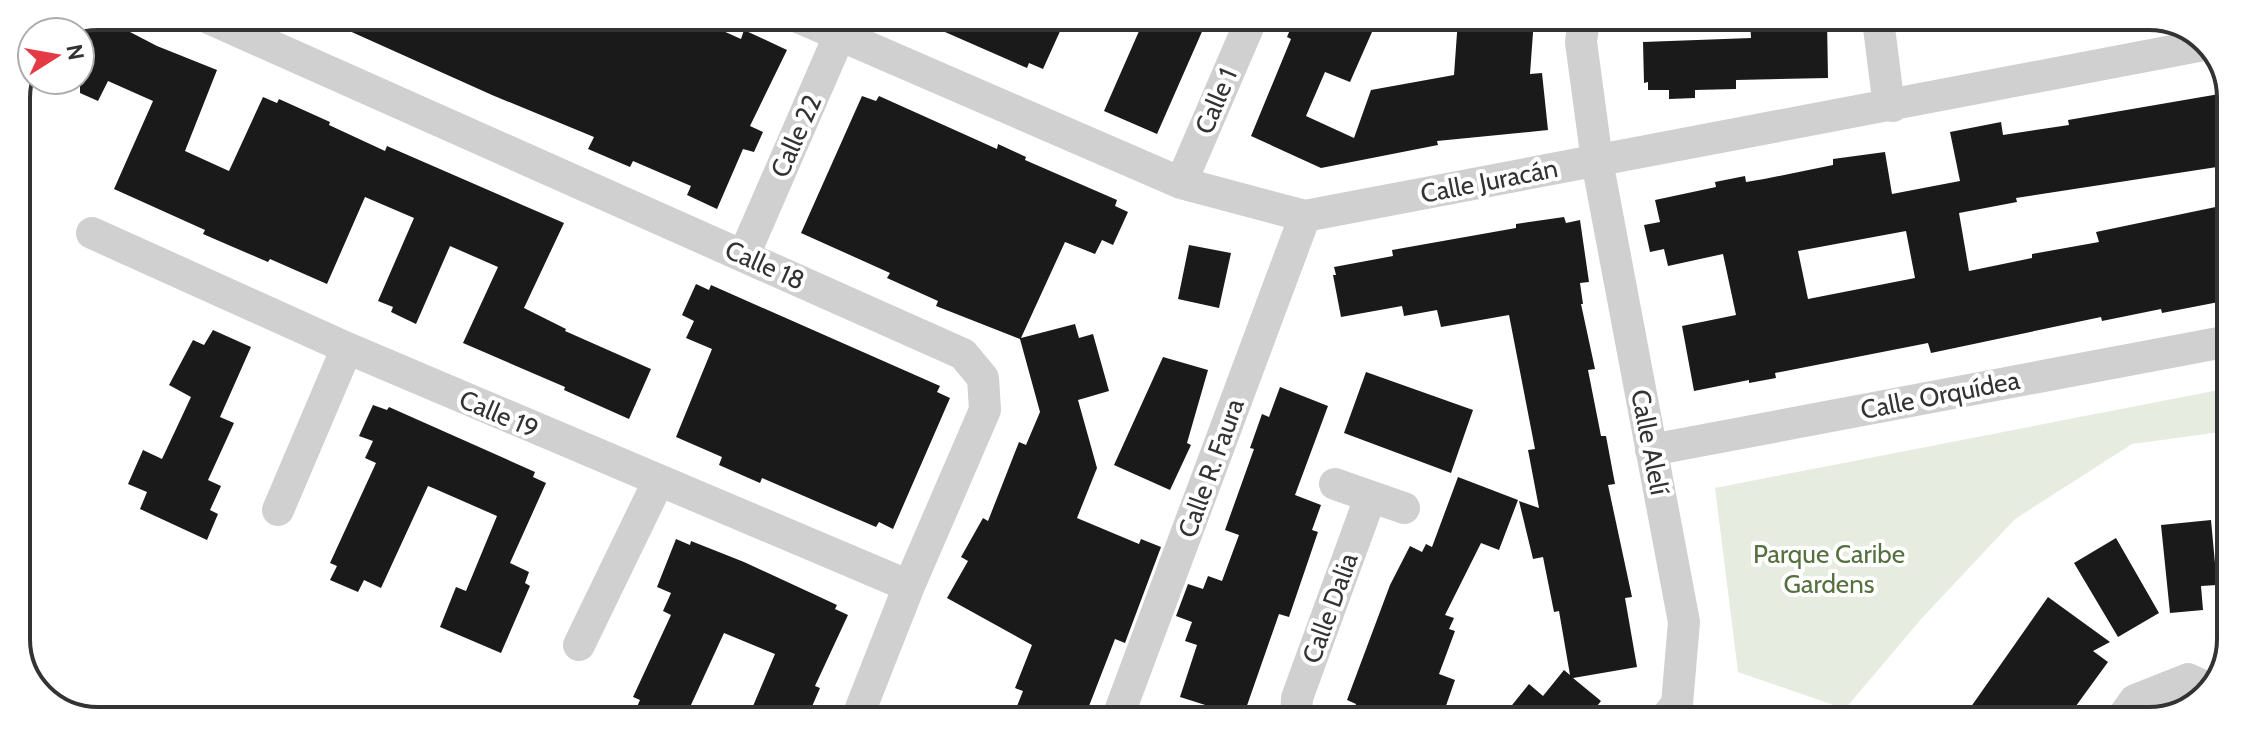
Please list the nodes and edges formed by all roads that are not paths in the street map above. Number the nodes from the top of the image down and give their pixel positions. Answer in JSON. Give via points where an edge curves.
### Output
{"nodes":[{"id":1,"x":236,"y":30,"type":"edge"},
{"id":2,"x":842,"y":30,"type":"edge"},
{"id":3,"x":850,"y":30,"type":"edge"},
{"id":4,"x":1247,"y":30,"type":"edge"},
{"id":5,"x":1583,"y":30,"type":"edge"},
{"id":6,"x":1879,"y":30,"type":"edge"},
{"id":7,"x":2185,"y":40,"type":"edge"},
{"id":8,"x":1893,"y":106,"type":"junction"},
{"id":9,"x":1597,"y":161,"type":"junction"},
{"id":10,"x":1181,"y":183,"type":"junction"},
{"id":11,"x":1305,"y":216,"type":"junction"},
{"id":12,"x":92,"y":233,"type":"dead end"},
{"id":13,"x":744,"y":255,"type":"junction"},
{"id":14,"x":2217,"y":343,"type":"edge"},
{"id":15,"x":347,"y":348,"type":"junction"},
{"id":16,"x":1651,"y":450,"type":"junction"},
{"id":17,"x":658,"y":482,"type":"junction"},
{"id":18,"x":1335,"y":484,"type":"dead end"},
{"id":19,"x":1370,"y":498,"type":"junction"},
{"id":20,"x":1404,"y":508,"type":"dead end"},
{"id":21,"x":278,"y":510,"type":"dead end"},
{"id":22,"x":909,"y":586,"type":"junction"},
{"id":23,"x":579,"y":645,"type":"dead end"},
{"id":24,"x":2200,"y":684,"type":"edge"},
{"id":25,"x":861,"y":707,"type":"edge"},
{"id":26,"x":1121,"y":707,"type":"edge"},
{"id":27,"x":1297,"y":707,"type":"edge"},
{"id":28,"x":1675,"y":707,"type":"edge"},
{"id":29,"x":2130,"y":707,"type":"edge"}],
"edges":[{"from":1,"to":13,"type":"street","name":"Calle 18"},
{"from":2,"to":13,"type":"street","name":"Calle 22"},
{"from":3,"to":10,"type":"street","name":"Calle Juracán"},
{"from":4,"to":10,"type":"street","name":"Calle 1"},
{"from":5,"to":9,"type":"street","name":"Calle Alelí"},
{"from":6,"to":8,"type":"street"},
{"from":7,"to":8,"type":"street","name":"Calle Juracán"},
{"from":8,"to":9,"type":"street","name":"Calle Juracán"},
{"from":9,"to":11,"type":"street","name":"Calle Juracán"},
{"from":9,"to":16,"type":"street","name":"Calle Alelí"},
{"from":10,"to":11,"type":"street","name":"Calle Juracán"},
{"from":11,"to":26,"type":"street","name":"Calle R. Faura"},
{"from":12,"to":15,"type":"street","name":"Calle 19"},
{"from":13,"to":22,"type":"street","name":"Calle 18","via":[[963,354],[983,378],[985,410]]},
{"from":14,"to":16,"type":"street","name":"Calle Orquídea"},
{"from":15,"to":17,"type":"street","name":"Calle 19"},
{"from":15,"to":21,"type":"street"},
{"from":16,"to":28,"type":"street","name":"Calle Alelí","via":[[1684,622]]},
{"from":17,"to":22,"type":"street","name":"Calle 19"},
{"from":17,"to":23,"type":"street"},
{"from":18,"to":19,"type":"street"},
{"from":19,"to":20,"type":"street"},
{"from":19,"to":27,"type":"street","name":"Calle Dalia"},
{"from":22,"to":25,"type":"street","name":"Calle 18"},
{"from":24,"to":29,"type":"street","via":[[2188,679],[2135,700]]}]}
